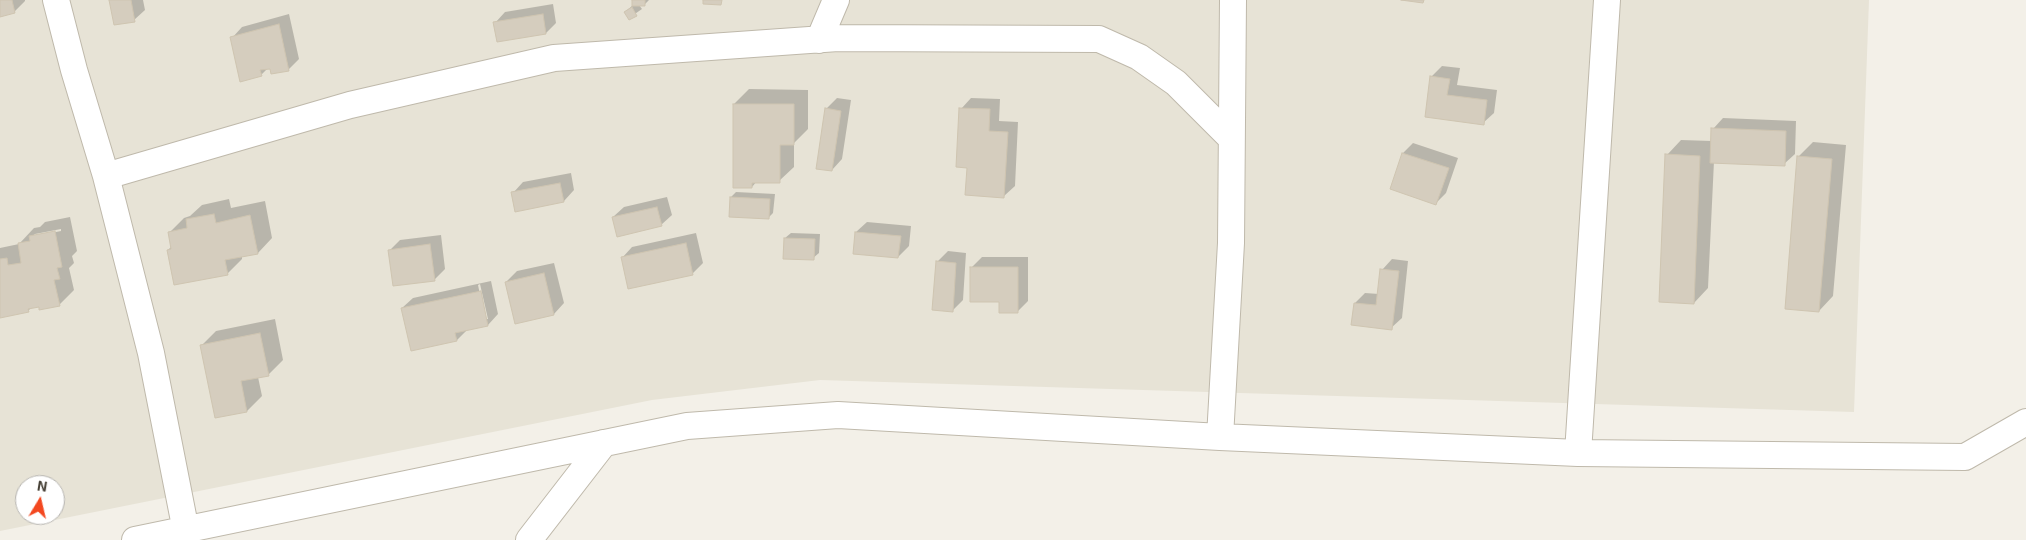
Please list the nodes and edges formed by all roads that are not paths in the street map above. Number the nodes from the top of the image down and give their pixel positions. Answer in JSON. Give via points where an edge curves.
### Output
{"nodes":[{"id":1,"x":56,"y":0,"type":"edge"},
{"id":2,"x":836,"y":0,"type":"edge"},
{"id":3,"x":1233,"y":0,"type":"edge"},
{"id":4,"x":1606,"y":0,"type":"edge"},
{"id":5,"x":819,"y":40,"type":"junction"},
{"id":6,"x":1231,"y":138,"type":"junction"},
{"id":7,"x":106,"y":176,"type":"junction"},
{"id":8,"x":2026,"y":422,"type":"edge"},
{"id":9,"x":1220,"y":437,"type":"junction"},
{"id":10,"x":604,"y":443,"type":"junction"},
{"id":11,"x":1578,"y":453,"type":"junction"},
{"id":12,"x":186,"y":531,"type":"junction"},
{"id":13,"x":135,"y":540,"type":"edge"},
{"id":14,"x":529,"y":540,"type":"edge"}],
"edges":[{"from":1,"to":7,"type":"street"},
{"from":2,"to":5,"type":"street"},
{"from":3,"to":6,"type":"street"},
{"from":4,"to":11,"type":"street"},
{"from":5,"to":6,"type":"street","via":[[1099,39],[1139,57],[1176,83]]},
{"from":5,"to":7,"type":"street","via":[[554,58],[350,105]]},
{"from":6,"to":9,"type":"street","via":[[1231,243]]},
{"from":7,"to":12,"type":"street","via":[[151,353]]},
{"from":8,"to":11,"type":"street","via":[[1965,457]]},
{"from":9,"to":10,"type":"street","via":[[838,414],[687,426]]},
{"from":9,"to":11,"type":"street"},
{"from":10,"to":12,"type":"street"},
{"from":10,"to":14,"type":"street"},
{"from":12,"to":13,"type":"street"}]}
